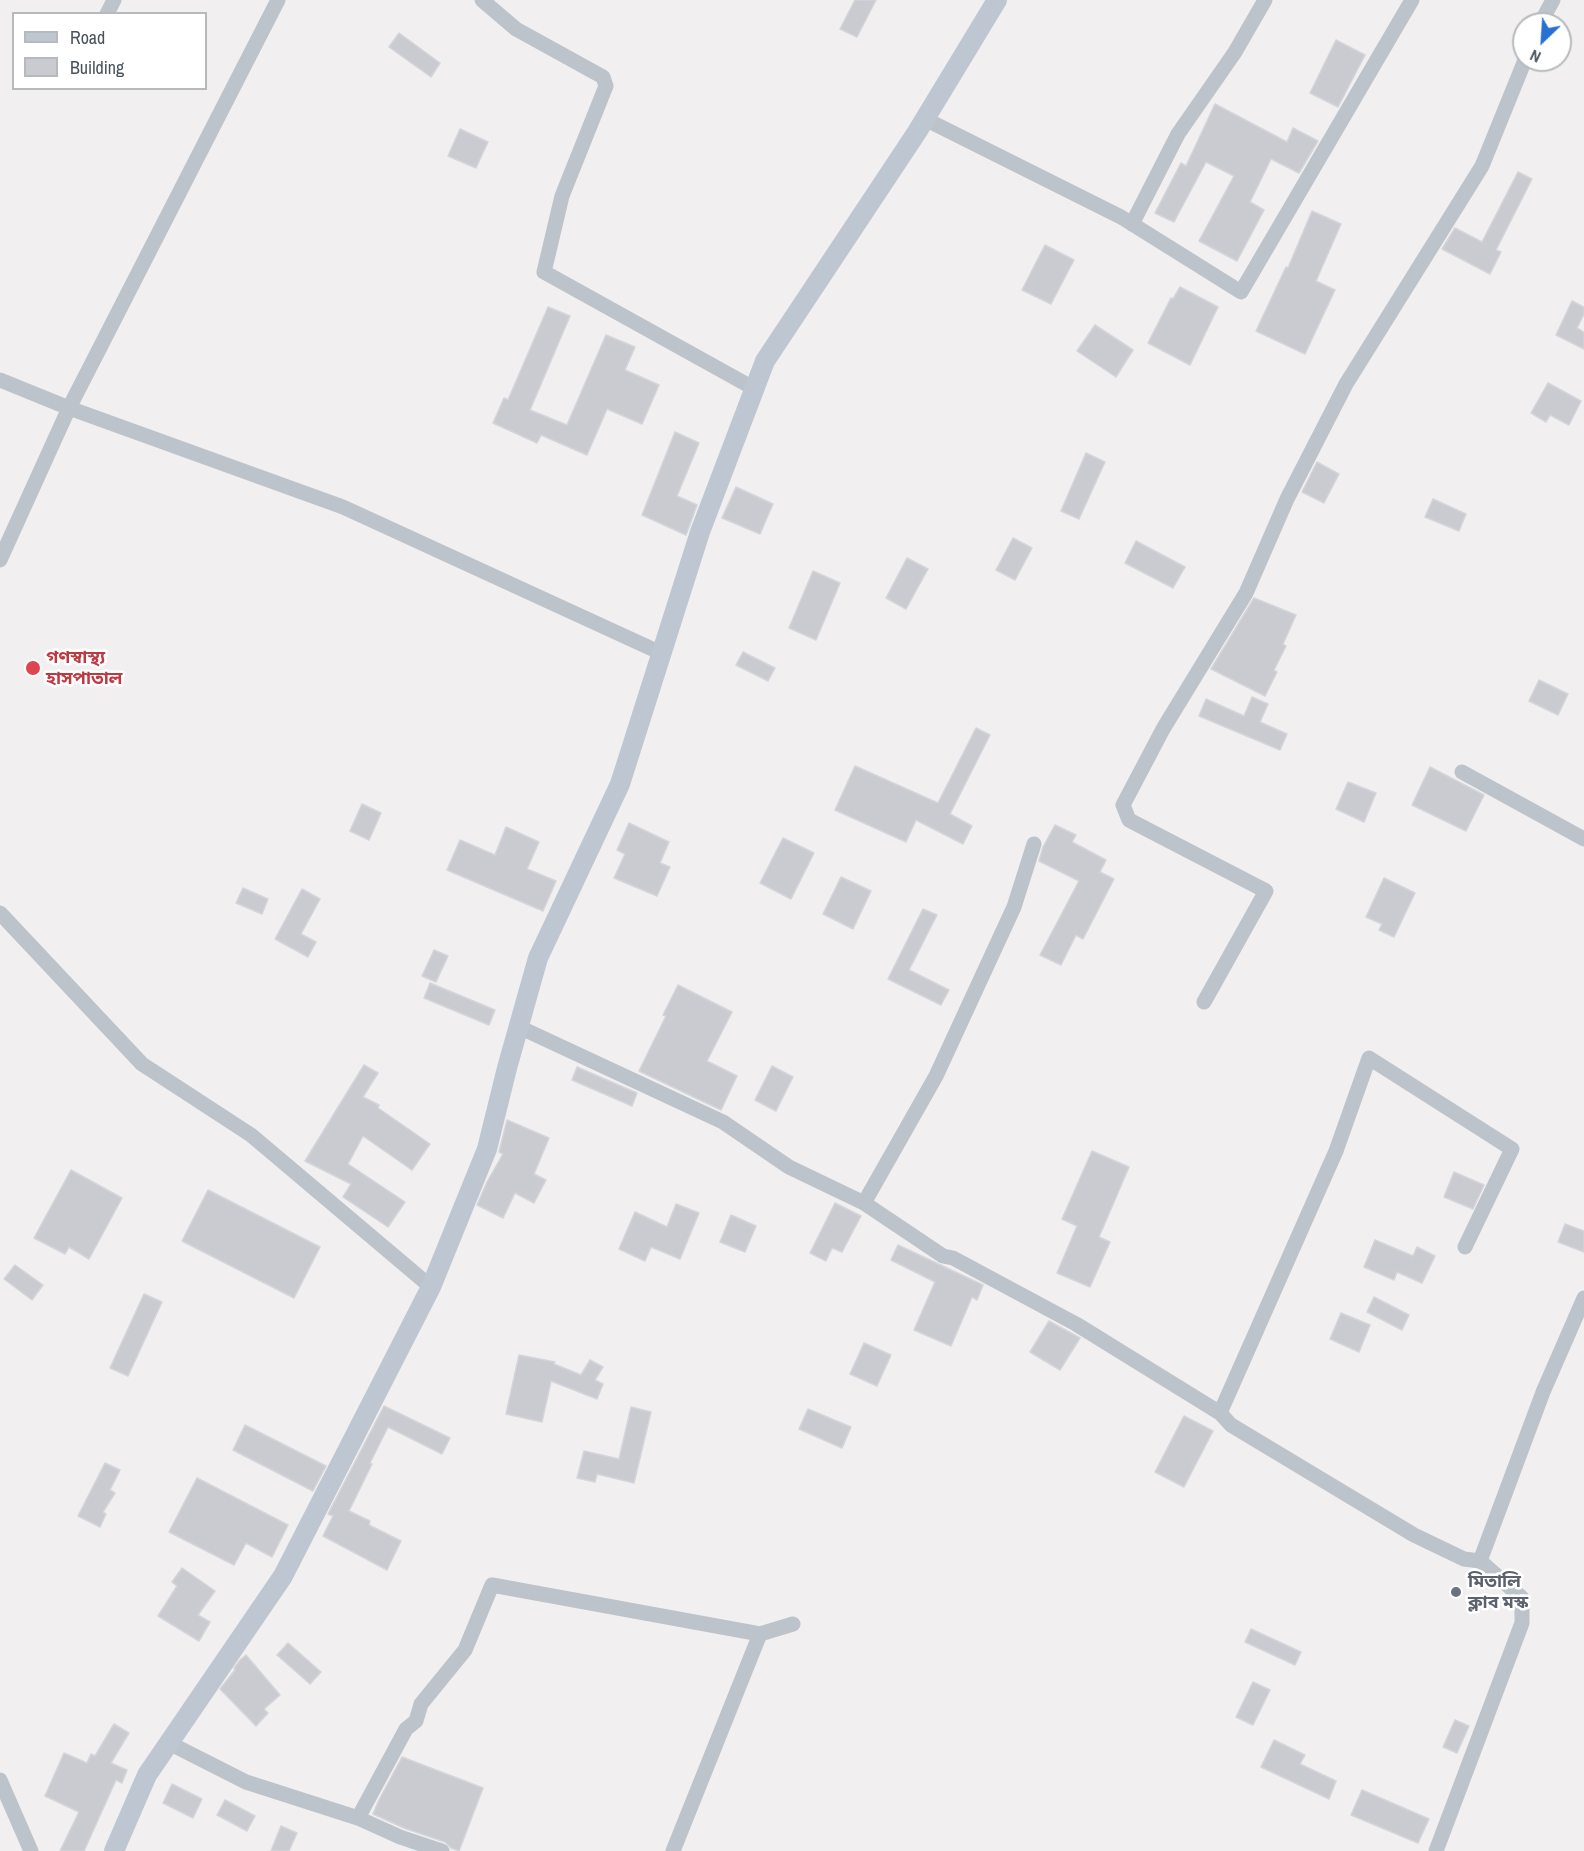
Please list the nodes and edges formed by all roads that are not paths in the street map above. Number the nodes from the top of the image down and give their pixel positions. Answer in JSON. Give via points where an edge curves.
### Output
{"nodes":[{"id":1,"x":278,"y":0,"type":"edge"},
{"id":2,"x":482,"y":0,"type":"edge"},
{"id":3,"x":997,"y":0,"type":"edge"},
{"id":4,"x":1265,"y":0,"type":"edge"},
{"id":5,"x":1412,"y":0,"type":"edge"},
{"id":6,"x":1520,"y":72,"type":"edge"},
{"id":7,"x":925,"y":118,"type":"junction"},
{"id":8,"x":1132,"y":224,"type":"junction"},
{"id":9,"x":0,"y":380,"type":"edge"},
{"id":10,"x":755,"y":389,"type":"junction"},
{"id":11,"x":69,"y":408,"type":"junction"},
{"id":12,"x":0,"y":560,"type":"edge"},
{"id":13,"x":661,"y":653,"type":"junction"},
{"id":14,"x":1461,"y":772,"type":"dead end"},
{"id":15,"x":1584,"y":839,"type":"edge"},
{"id":16,"x":1034,"y":844,"type":"dead end"},
{"id":17,"x":0,"y":913,"type":"edge"},
{"id":18,"x":1204,"y":1002,"type":"dead end"},
{"id":19,"x":519,"y":1027,"type":"junction"},
{"id":20,"x":864,"y":1203,"type":"junction"},
{"id":21,"x":1465,"y":1247,"type":"dead end"},
{"id":22,"x":431,"y":1287,"type":"junction"},
{"id":23,"x":1584,"y":1298,"type":"edge"},
{"id":24,"x":1220,"y":1413,"type":"junction"},
{"id":25,"x":1480,"y":1561,"type":"junction"},
{"id":26,"x":793,"y":1624,"type":"dead end"},
{"id":27,"x":760,"y":1634,"type":"junction"},
{"id":28,"x":169,"y":1743,"type":"junction"},
{"id":29,"x":0,"y":1780,"type":"edge"},
{"id":30,"x":358,"y":1818,"type":"junction"},
{"id":31,"x":31,"y":1851,"type":"edge"},
{"id":32,"x":114,"y":1851,"type":"edge"},
{"id":33,"x":442,"y":1851,"type":"edge"},
{"id":34,"x":673,"y":1851,"type":"edge"},
{"id":35,"x":1436,"y":1851,"type":"edge"}],
"edges":[{"from":1,"to":11,"type":"street"},
{"from":2,"to":10,"type":"street","via":[[516,29],[603,77],[606,86],[562,196],[544,272]]},
{"from":3,"to":7,"type":"street"},
{"from":4,"to":8,"type":"street","via":[[1235,52],[1178,134]]},
{"from":5,"to":8,"type":"street","via":[[1241,292]]},
{"from":6,"to":18,"type":"street","via":[[1482,166],[1346,384],[1287,499],[1246,592],[1163,729],[1124,805],[1129,820],[1266,891]]},
{"from":7,"to":8,"type":"street"},
{"from":7,"to":10,"type":"street","via":[[765,361]]},
{"from":9,"to":11,"type":"street"},
{"from":10,"to":13,"type":"street","via":[[700,532]]},
{"from":11,"to":12,"type":"street"},
{"from":11,"to":13,"type":"street","via":[[343,507]]},
{"from":13,"to":19,"type":"street","via":[[620,784],[538,958]]},
{"from":14,"to":15,"type":"street"},
{"from":16,"to":20,"type":"street","via":[[1014,907],[936,1076]]},
{"from":17,"to":22,"type":"street","via":[[142,1064],[251,1135]]},
{"from":19,"to":20,"type":"street","via":[[723,1122],[789,1167]]},
{"from":19,"to":22,"type":"street","via":[[487,1149]]},
{"from":20,"to":24,"type":"street","via":[[943,1256],[953,1257],[1076,1324]]},
{"from":21,"to":24,"type":"street","via":[[1512,1149],[1369,1058],[1336,1151]]},
{"from":22,"to":28,"type":"street","via":[[283,1576]]},
{"from":23,"to":25,"type":"street","via":[[1543,1392]]},
{"from":24,"to":25,"type":"street","via":[[1231,1425],[1414,1535],[1464,1558]]},
{"from":25,"to":35,"type":"street","via":[[1522,1598],[1522,1623]]},
{"from":26,"to":27,"type":"street"},
{"from":27,"to":30,"type":"street","via":[[492,1586],[465,1650],[421,1704],[416,1721],[406,1729]]},
{"from":27,"to":34,"type":"street"},
{"from":28,"to":30,"type":"street","via":[[246,1782]]},
{"from":28,"to":32,"type":"street","via":[[147,1775]]},
{"from":29,"to":31,"type":"street"},
{"from":30,"to":33,"type":"street"}]}
